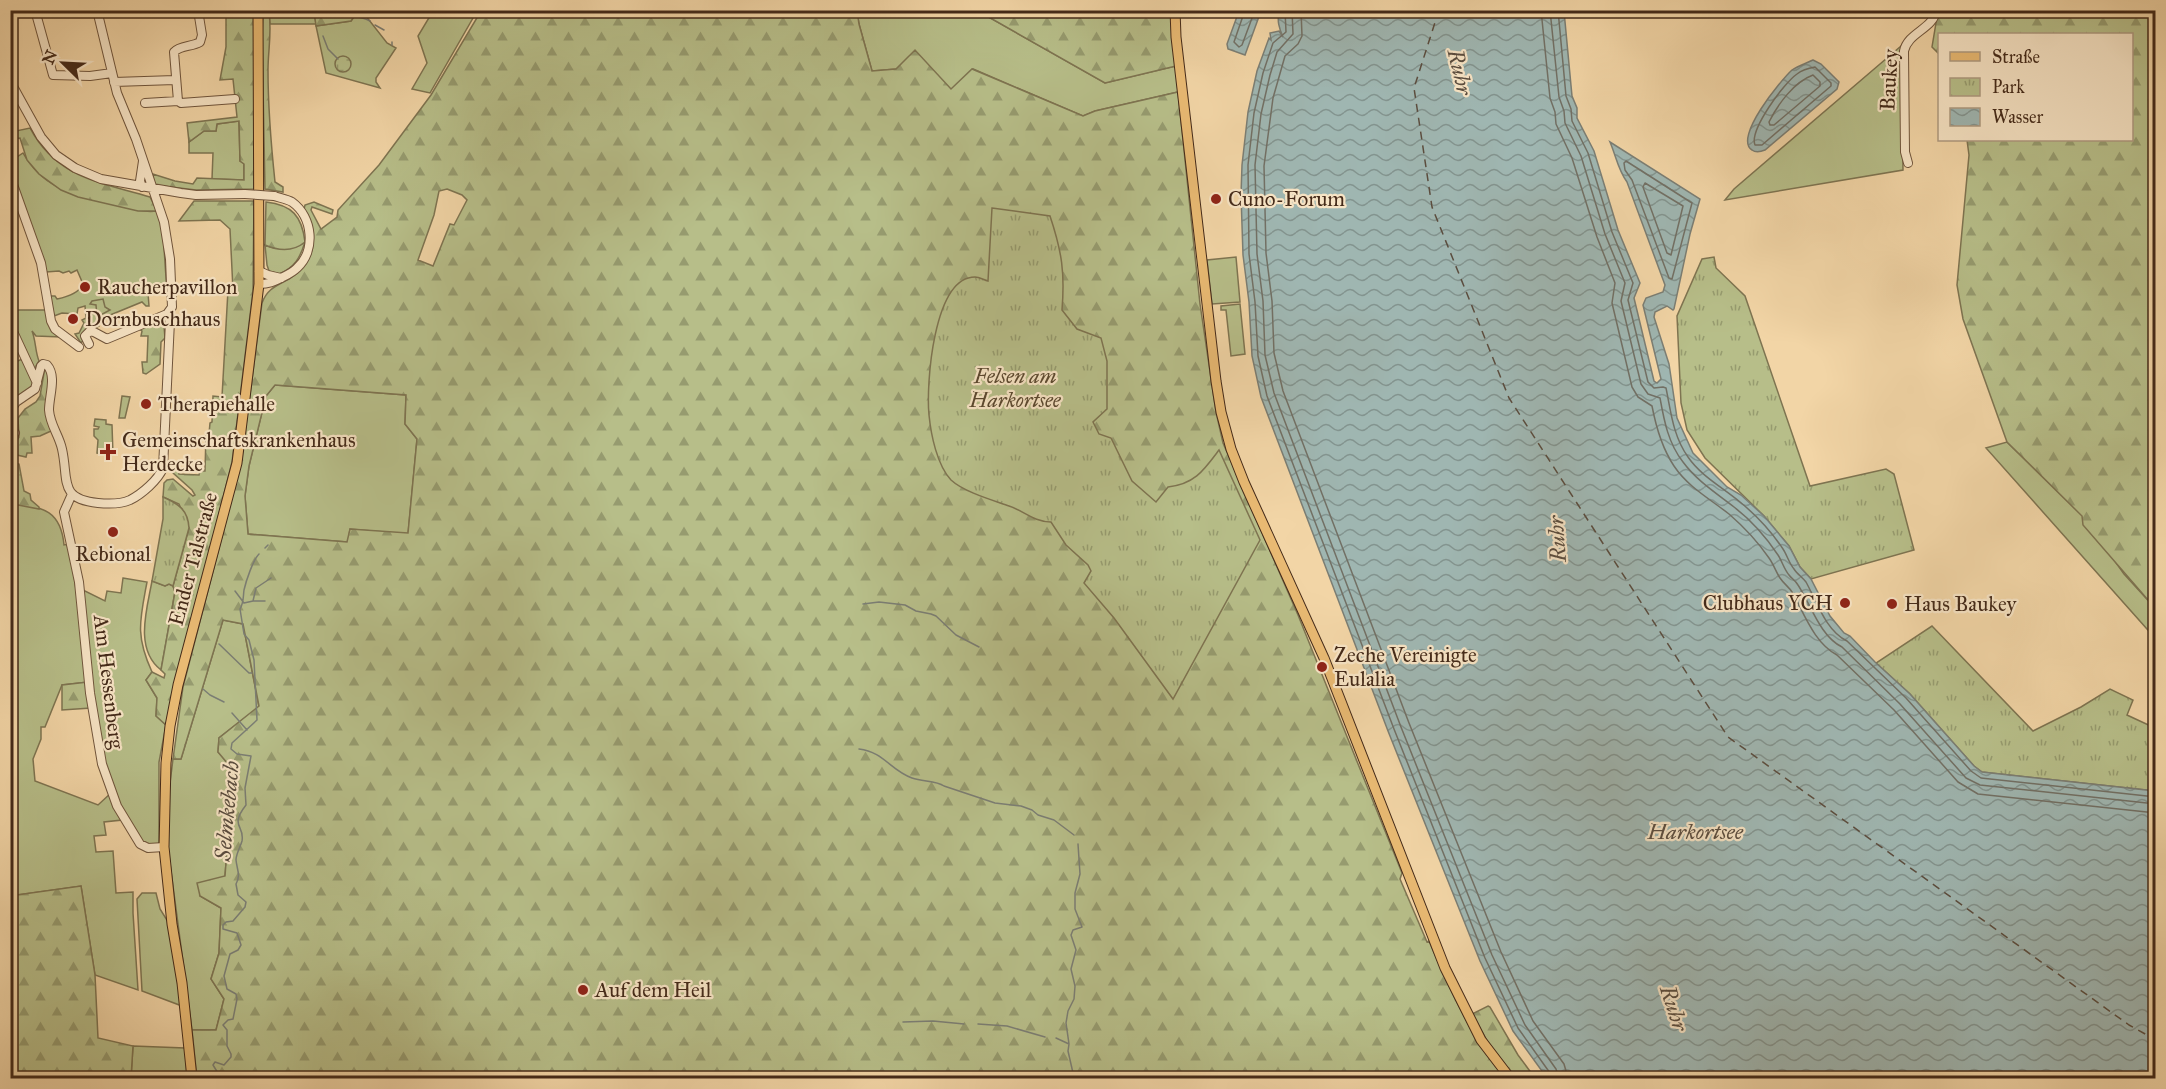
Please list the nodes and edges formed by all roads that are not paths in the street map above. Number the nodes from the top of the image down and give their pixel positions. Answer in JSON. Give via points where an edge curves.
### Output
{"nodes":[{"id":1,"x":35,"y":10,"type":"edge"},
{"id":2,"x":97,"y":10,"type":"edge"},
{"id":3,"x":198,"y":10,"type":"edge"},
{"id":4,"x":258,"y":10,"type":"edge"},
{"id":5,"x":1175,"y":10,"type":"edge"},
{"id":6,"x":1935,"y":10,"type":"edge"},
{"id":7,"x":113,"y":78,"type":"junction"},
{"id":8,"x":175,"y":80,"type":"junction"},
{"id":9,"x":10,"y":81,"type":"edge"},
{"id":10,"x":235,"y":99,"type":"dead end"},
{"id":11,"x":178,"y":101,"type":"junction"},
{"id":12,"x":146,"y":103,"type":"dead end"},
{"id":13,"x":143,"y":161,"type":"junction"},
{"id":14,"x":1908,"y":163,"type":"dead end"},
{"id":15,"x":10,"y":176,"type":"edge"},
{"id":16,"x":142,"y":186,"type":"junction"},
{"id":17,"x":153,"y":188,"type":"junction"},
{"id":18,"x":260,"y":271,"type":"junction"},
{"id":19,"x":281,"y":278,"type":"junction"},
{"id":20,"x":259,"y":284,"type":"junction"},
{"id":21,"x":167,"y":314,"type":"junction"},
{"id":22,"x":11,"y":327,"type":"edge"},
{"id":23,"x":75,"y":338,"type":"dead end"},
{"id":24,"x":105,"y":338,"type":"junction"},
{"id":25,"x":89,"y":344,"type":"junction"},
{"id":26,"x":79,"y":347,"type":"junction"},
{"id":27,"x":37,"y":383,"type":"junction"},
{"id":28,"x":10,"y":412,"type":"edge"},
{"id":29,"x":10,"y":427,"type":"edge"},
{"id":30,"x":10,"y":441,"type":"edge"},
{"id":31,"x":72,"y":494,"type":"junction"},
{"id":32,"x":164,"y":848,"type":"junction"},
{"id":33,"x":192,"y":1078,"type":"edge"},
{"id":34,"x":1510,"y":1078,"type":"edge"}],
"edges":[{"from":1,"to":7,"type":"street","via":[[53,75]]},
{"from":2,"to":7,"type":"street"},
{"from":3,"to":8,"type":"street","via":[[200,42],[174,52]]},
{"from":4,"to":18,"type":"main road","name":"Ender Talstraße"},
{"from":5,"to":34,"type":"main road","via":[[1214,363],[1231,449],[1324,658],[1445,969],[1481,1040]]},
{"from":6,"to":14,"type":"street","name":"Baukey","via":[[1933,20],[1908,40],[1904,51]]},
{"from":7,"to":8,"type":"street"},
{"from":7,"to":13,"type":"street"},
{"from":8,"to":11,"type":"street"},
{"from":9,"to":16,"type":"street","via":[[41,137],[56,155],[101,179]]},
{"from":10,"to":11,"type":"street"},
{"from":11,"to":12,"type":"street"},
{"from":13,"to":16,"type":"street"},
{"from":13,"to":17,"type":"street"},
{"from":15,"to":26,"type":"street","via":[[41,262],[51,321]]},
{"from":16,"to":17,"type":"street"},
{"from":17,"to":19,"type":"street","bridge":true,"via":[[196,195],[274,196],[291,202],[301,211],[310,243],[299,267]]},
{"from":17,"to":21,"type":"street","via":[[170,259],[171,306]]},
{"from":18,"to":19,"type":"street"},
{"from":18,"to":20,"type":"main road","name":"Ender Talstraße"},
{"from":19,"to":20,"type":"street"},
{"from":20,"to":32,"type":"main road","name":"Ender Talstraße","via":[[237,463],[170,726]]},
{"from":21,"to":24,"type":"street"},
{"from":21,"to":31,"type":"street","via":[[170,321],[160,475],[123,503],[83,501]]},
{"from":22,"to":27,"type":"street"},
{"from":23,"to":26,"type":"street"},
{"from":24,"to":25,"type":"street","via":[[103,342]]},
{"from":24,"to":25,"type":"street","via":[[87,333],[85,339]]},
{"from":25,"to":26,"type":"street"},
{"from":27,"to":28,"type":"street","name":"Am Hessenberg"},
{"from":27,"to":31,"type":"street","name":"Am Hessenberg","via":[[45,364],[52,373],[51,425],[62,448]]},
{"from":29,"to":30,"type":"street","via":[[15,433]]},
{"from":31,"to":32,"type":"street","name":"Am Hessenberg","via":[[64,513],[79,582],[90,693],[102,764],[117,806],[140,844]]},
{"from":32,"to":33,"type":"main road","name":"Ender Talstraße"}]}
